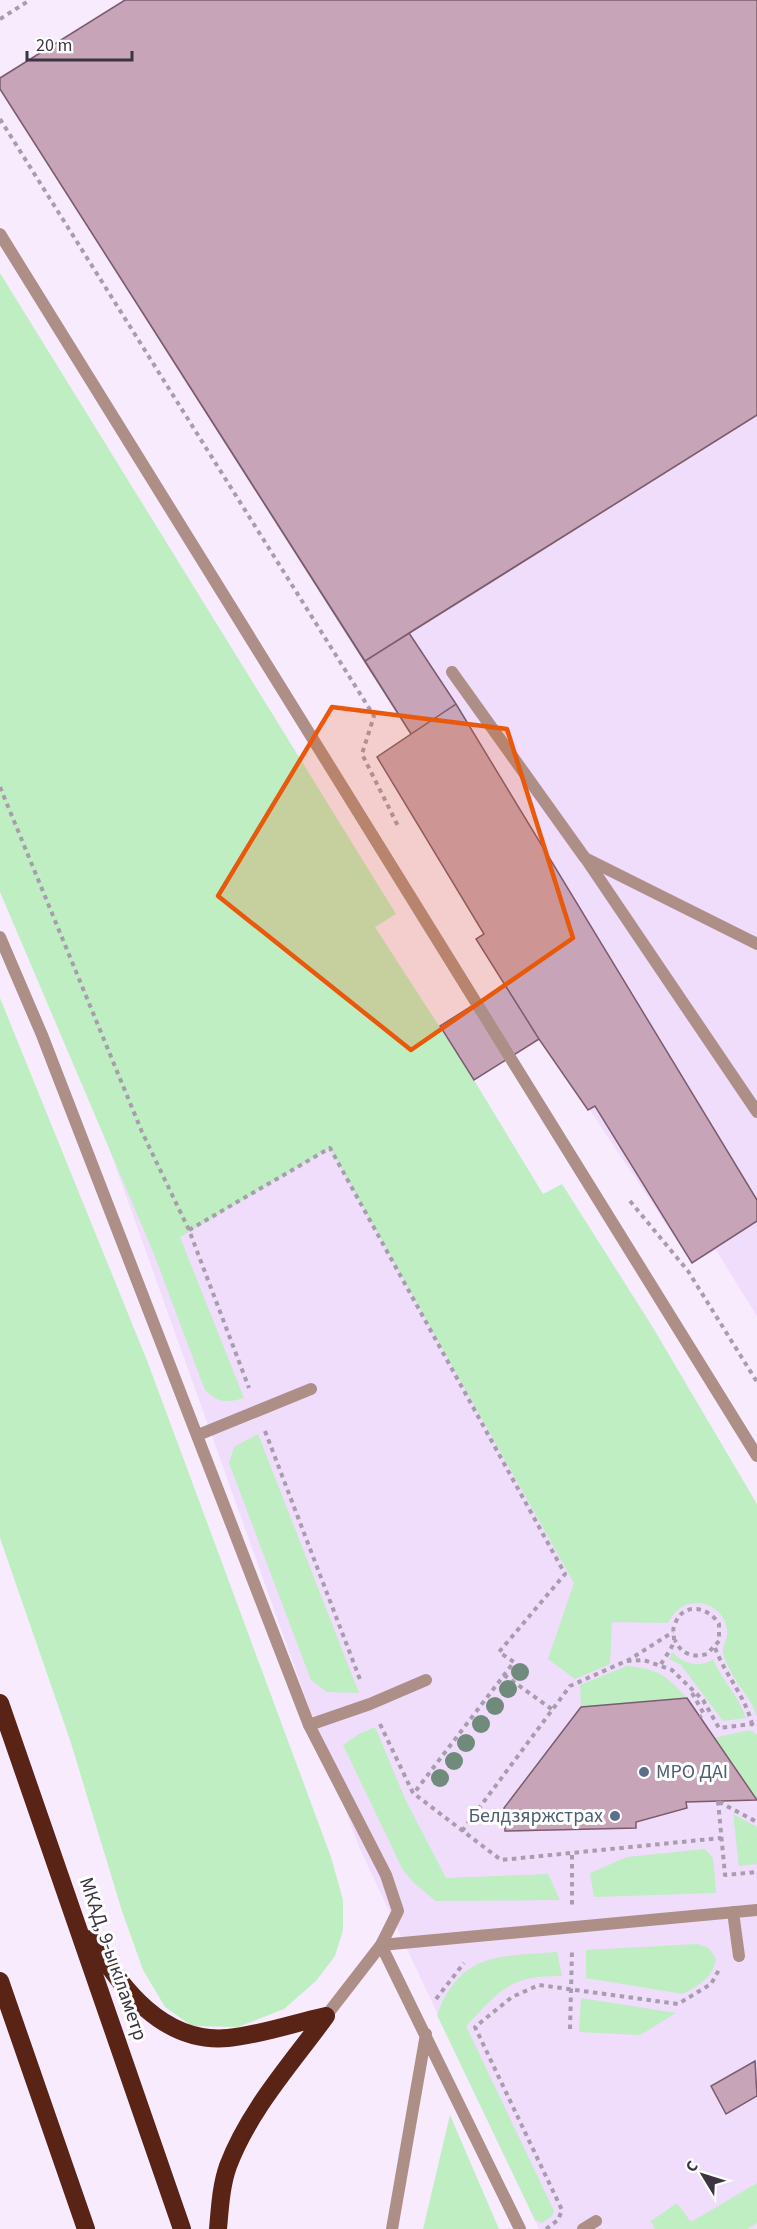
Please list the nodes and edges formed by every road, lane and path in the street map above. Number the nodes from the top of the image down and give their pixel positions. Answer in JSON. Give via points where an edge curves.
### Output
{"nodes":[{"id":1,"x":30,"y":0,"type":"edge"},
{"id":2,"x":0,"y":19,"type":"edge"},
{"id":3,"x":0,"y":119,"type":"edge"},
{"id":4,"x":0,"y":234,"type":"edge"},
{"id":5,"x":452,"y":672,"type":"dead end"},
{"id":6,"x":0,"y":787,"type":"edge"},
{"id":7,"x":402,"y":834,"type":"dead end"},
{"id":8,"x":585,"y":858,"type":"junction"},
{"id":9,"x":0,"y":937,"type":"edge"},
{"id":10,"x":757,"y":944,"type":"edge"},
{"id":11,"x":757,"y":1112,"type":"edge"},
{"id":12,"x":624,"y":1193,"type":"dead end"},
{"id":13,"x":189,"y":1230,"type":"junction"},
{"id":14,"x":757,"y":1382,"type":"edge"},
{"id":15,"x":311,"y":1389,"type":"dead end"},
{"id":16,"x":257,"y":1410,"type":"junction"},
{"id":17,"x":198,"y":1435,"type":"junction"},
{"id":18,"x":757,"y":1456,"type":"edge"},
{"id":19,"x":673,"y":1632,"type":"junction"},
{"id":20,"x":675,"y":1640,"type":"junction"},
{"id":21,"x":715,"y":1648,"type":"junction"},
{"id":22,"x":626,"y":1661,"type":"junction"},
{"id":23,"x":661,"y":1664,"type":"junction"},
{"id":24,"x":504,"y":1675,"type":"junction"},
{"id":25,"x":426,"y":1680,"type":"dead end"},
{"id":26,"x":692,"y":1692,"type":"junction"},
{"id":27,"x":0,"y":1704,"type":"edge"},
{"id":28,"x":370,"y":1704,"type":"junction"},
{"id":29,"x":553,"y":1710,"type":"junction"},
{"id":30,"x":700,"y":1717,"type":"dead end"},
{"id":31,"x":752,"y":1724,"type":"junction"},
{"id":32,"x":309,"y":1725,"type":"junction"},
{"id":33,"x":757,"y":1728,"type":"edge"},
{"id":34,"x":413,"y":1793,"type":"junction"},
{"id":35,"x":757,"y":1822,"type":"edge"},
{"id":36,"x":462,"y":1831,"type":"junction"},
{"id":37,"x":721,"y":1838,"type":"junction"},
{"id":38,"x":757,"y":1872,"type":"edge"},
{"id":39,"x":72,"y":1907,"type":"junction"},
{"id":40,"x":757,"y":1910,"type":"edge"},
{"id":41,"x":733,"y":1912,"type":"junction"},
{"id":42,"x":381,"y":1945,"type":"junction"},
{"id":43,"x":572,"y":1954,"type":"dead end"},
{"id":44,"x":739,"y":1956,"type":"dead end"},
{"id":45,"x":722,"y":1958,"type":"dead end"},
{"id":46,"x":472,"y":1959,"type":"dead end"},
{"id":47,"x":0,"y":1981,"type":"edge"},
{"id":48,"x":571,"y":1988,"type":"junction"},
{"id":49,"x":433,"y":2006,"type":"dead end"},
{"id":50,"x":326,"y":2016,"type":"junction"},
{"id":51,"x":570,"y":2029,"type":"dead end"},
{"id":52,"x":426,"y":2034,"type":"junction"},
{"id":53,"x":596,"y":2221,"type":"dead end"},
{"id":54,"x":86,"y":2229,"type":"edge"},
{"id":55,"x":182,"y":2229,"type":"edge"},
{"id":56,"x":218,"y":2229,"type":"edge"},
{"id":57,"x":392,"y":2229,"type":"edge"},
{"id":58,"x":520,"y":2229,"type":"edge"},
{"id":59,"x":546,"y":2229,"type":"edge"},
{"id":60,"x":583,"y":2229,"type":"edge"}],
"edges":[{"from":1,"to":2,"type":"path"},
{"from":3,"to":7,"type":"path","via":[[374,716],[362,754]]},
{"from":4,"to":18,"type":"street"},
{"from":5,"to":8,"type":"street"},
{"from":6,"to":13,"type":"path","via":[[142,1132]]},
{"from":8,"to":10,"type":"street"},
{"from":8,"to":11,"type":"street"},
{"from":9,"to":17,"type":"street"},
{"from":12,"to":14,"type":"path","via":[[688,1271]]},
{"from":13,"to":16,"type":"path"},
{"from":13,"to":24,"type":"path","via":[[330,1148],[566,1574],[500,1652],[514,1662]]},
{"from":15,"to":16,"type":"street"},
{"from":16,"to":17,"type":"street"},
{"from":16,"to":28,"type":"path"},
{"from":17,"to":32,"type":"street"},
{"from":19,"to":20,"type":"path"},
{"from":19,"to":21,"type":"path","via":[[685,1612],[707,1611],[719,1624],[721,1633]]},
{"from":19,"to":22,"type":"path"},
{"from":20,"to":21,"type":"path","via":[[690,1656],[707,1654]]},
{"from":20,"to":23,"type":"path"},
{"from":21,"to":31,"type":"path","via":[[724,1671],[747,1704]]},
{"from":22,"to":23,"type":"path"},
{"from":22,"to":29,"type":"path","via":[[570,1686]]},
{"from":23,"to":26,"type":"path"},
{"from":24,"to":29,"type":"path"},
{"from":24,"to":34,"type":"path"},
{"from":25,"to":28,"type":"street"},
{"from":26,"to":30,"type":"path","via":[[704,1714]]},
{"from":26,"to":31,"type":"path","via":[[703,1701],[719,1728]]},
{"from":27,"to":39,"type":"highway","name":"МКАД, 9-ы кіламетр"},
{"from":28,"to":32,"type":"street"},
{"from":28,"to":34,"type":"path"},
{"from":29,"to":36,"type":"path"},
{"from":31,"to":33,"type":"path"},
{"from":32,"to":42,"type":"street","via":[[387,1875],[398,1911]]},
{"from":34,"to":36,"type":"path"},
{"from":35,"to":37,"type":"path","via":[[718,1801]]},
{"from":36,"to":37,"type":"path","via":[[501,1860]]},
{"from":37,"to":38,"type":"path","via":[[725,1875]]},
{"from":39,"to":50,"type":"highway","via":[[113,1974],[171,2028],[189,2035],[227,2038]]},
{"from":39,"to":55,"type":"highway","name":"МКАД, 9-ы кіламетр"},
{"from":40,"to":41,"type":"street"},
{"from":41,"to":42,"type":"street"},
{"from":41,"to":44,"type":"street"},
{"from":42,"to":50,"type":"street"},
{"from":42,"to":52,"type":"street"},
{"from":43,"to":48,"type":"path"},
{"from":45,"to":48,"type":"path","via":[[719,1974],[711,1984],[678,2004]]},
{"from":46,"to":49,"type":"path","via":[[448,1981]]},
{"from":47,"to":54,"type":"highway"},
{"from":48,"to":51,"type":"path"},
{"from":48,"to":59,"type":"path","via":[[540,1985],[512,1997],[475,2027],[562,2210],[558,2220]]},
{"from":50,"to":56,"type":"highway","via":[[256,2112],[229,2164],[221,2190]]},
{"from":52,"to":57,"type":"street"},
{"from":52,"to":58,"type":"street"},
{"from":53,"to":60,"type":"street"}]}
